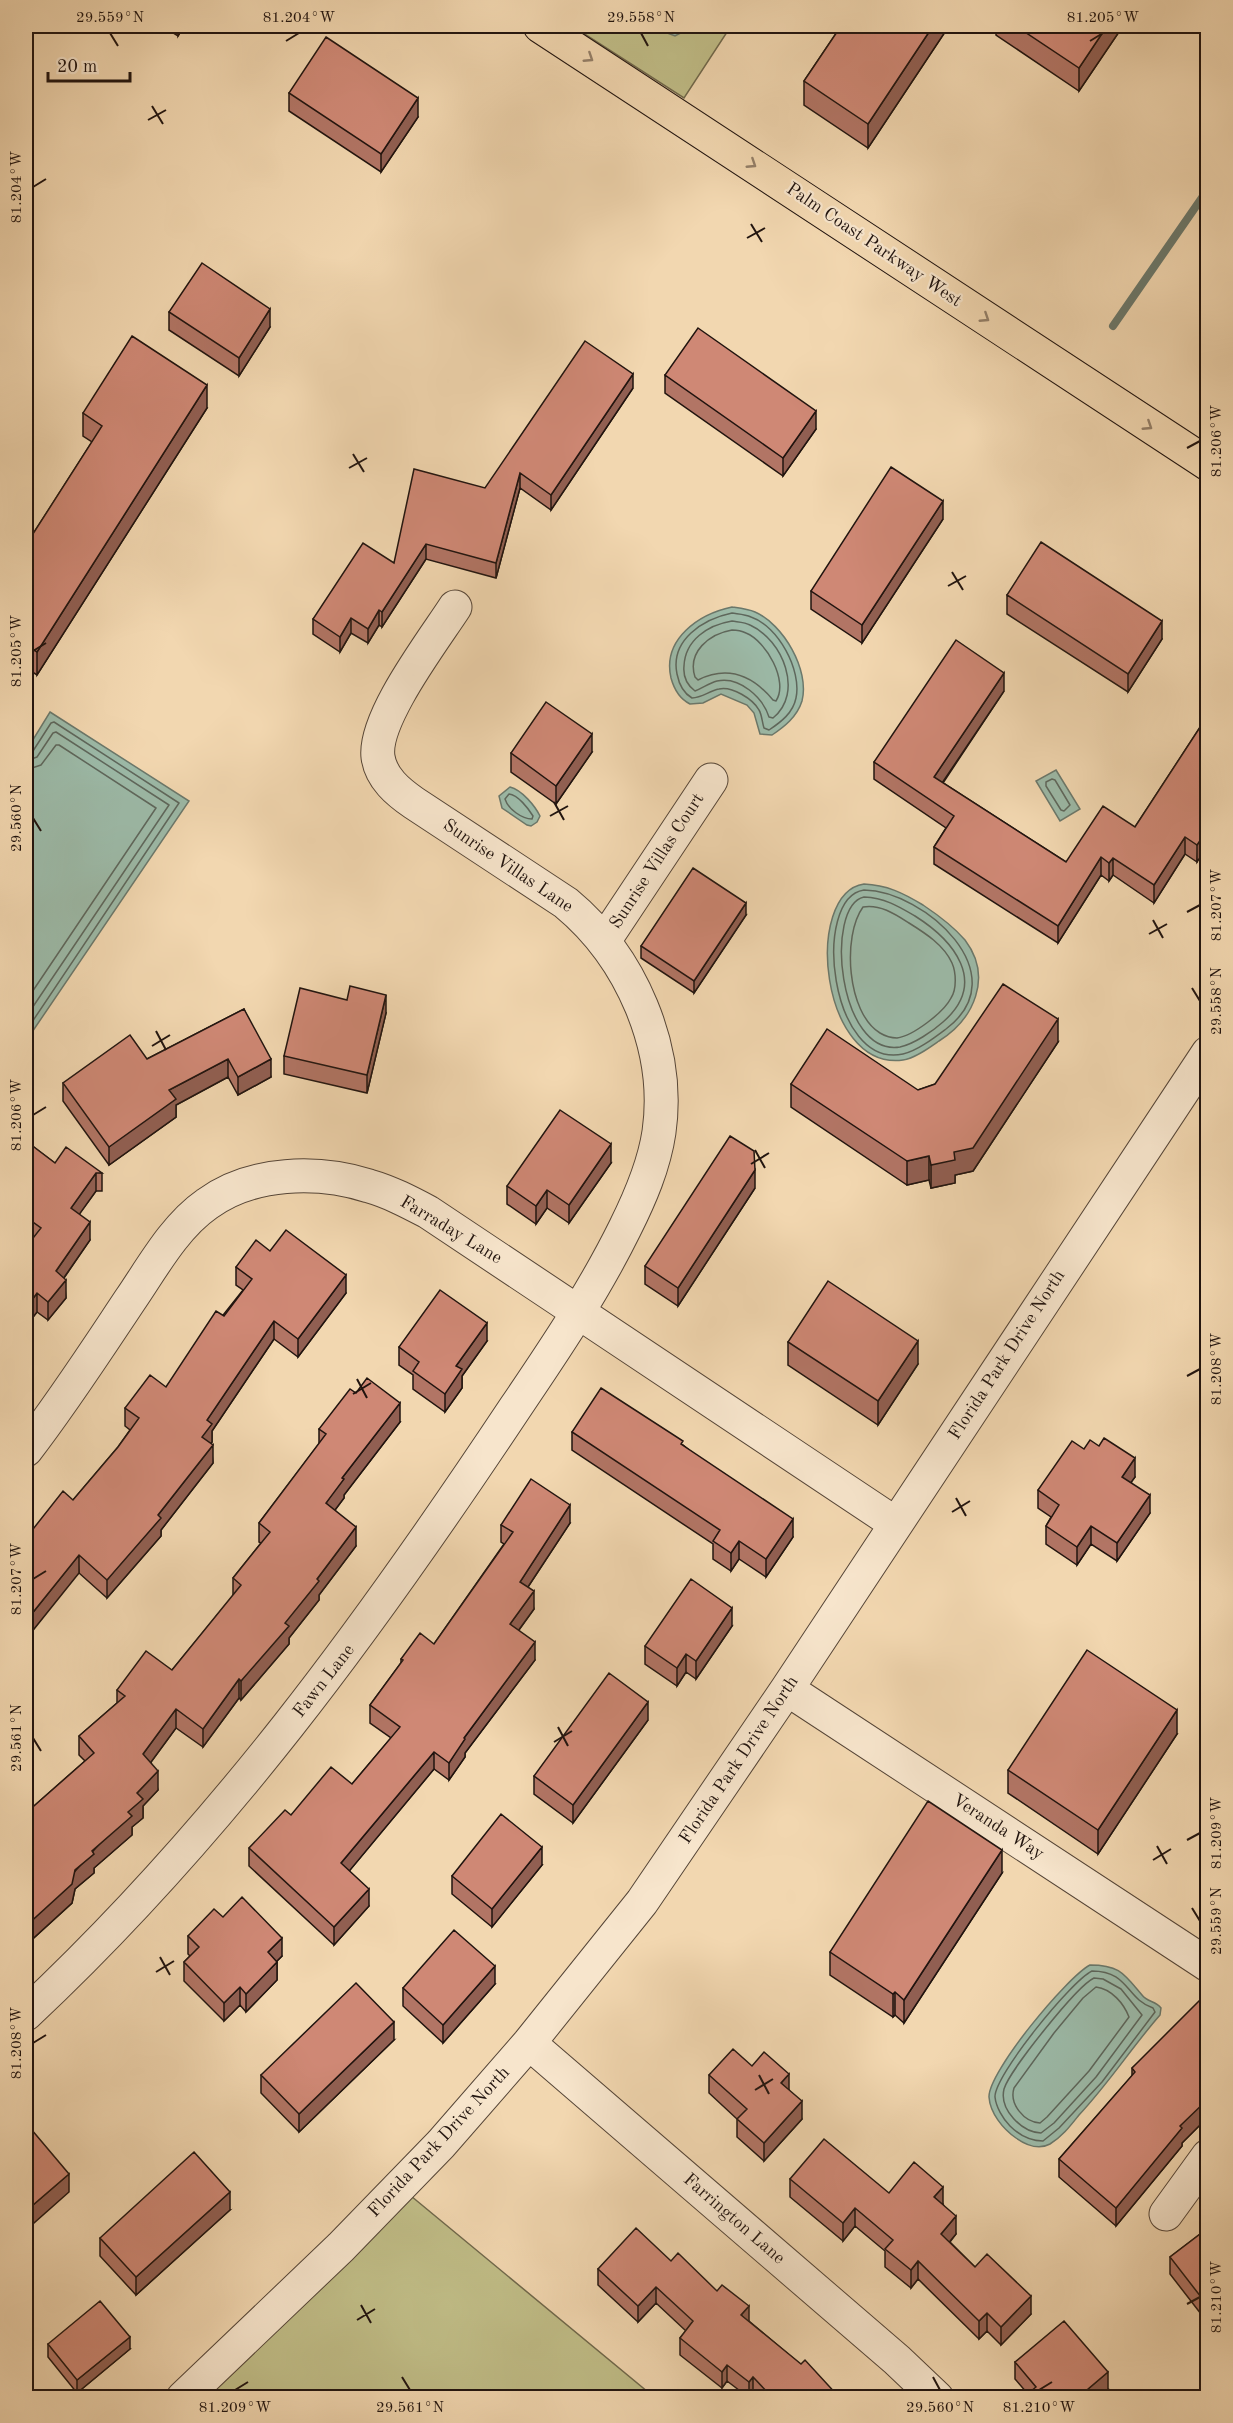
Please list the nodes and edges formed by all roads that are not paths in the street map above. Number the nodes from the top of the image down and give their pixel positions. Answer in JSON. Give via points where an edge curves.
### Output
{"nodes":[{"id":1,"x":540,"y":26,"type":"edge"},
{"id":2,"x":1208,"y":464,"type":"edge"},
{"id":3,"x":455,"y":607,"type":"dead end"},
{"id":4,"x":711,"y":780,"type":"dead end"},
{"id":5,"x":604,"y":941,"type":"junction"},
{"id":6,"x":1208,"y":1053,"type":"edge"},
{"id":7,"x":579,"y":1312,"type":"junction"},
{"id":8,"x":26,"y":1450,"type":"edge"},
{"id":9,"x":896,"y":1524,"type":"junction"},
{"id":10,"x":788,"y":1689,"type":"junction"},
{"id":11,"x":1208,"y":1965,"type":"edge"},
{"id":12,"x":26,"y":2014,"type":"edge"},
{"id":13,"x":529,"y":2043,"type":"junction"},
{"id":14,"x":1208,"y":2156,"type":"edge"},
{"id":15,"x":1166,"y":2214,"type":"dead end"},
{"id":16,"x":183,"y":2397,"type":"edge"},
{"id":17,"x":936,"y":2397,"type":"edge"}],
"edges":[{"from":1,"to":2,"type":"main road","name":"Palm Coast Parkway West","one_way":true},
{"from":3,"to":5,"type":"street","name":"Sunrise Villas Lane","via":[[386,716],[378,741],[380,765],[402,795],[566,903]]},
{"from":4,"to":5,"type":"street","name":"Sunrise Villas Court"},
{"from":5,"to":7,"type":"street","name":"Sunrise Villas Lane","via":[[631,983],[644,1015],[654,1047],[662,1108],[645,1185]]},
{"from":6,"to":9,"type":"street","name":"Florida Park Drive North"},
{"from":7,"to":8,"type":"street","name":"Farraday Lane","via":[[428,1212],[388,1193],[351,1181],[318,1177],[263,1180],[219,1196],[186,1223]]},
{"from":7,"to":9,"type":"street","name":"Farraday Lane"},
{"from":7,"to":12,"type":"street","name":"Fawn Lane","via":[[432,1534],[317,1691],[151,1889]]},
{"from":9,"to":10,"type":"street","name":"Florida Park Drive North"},
{"from":10,"to":11,"type":"street","name":"Veranda Way"},
{"from":10,"to":13,"type":"street","name":"Florida Park Drive North","via":[[659,1878]]},
{"from":13,"to":16,"type":"street","name":"Florida Park Drive North","via":[[441,2144],[356,2232]]},
{"from":13,"to":17,"type":"street","name":"Farrington Lane"},
{"from":14,"to":15,"type":"street"}]}
